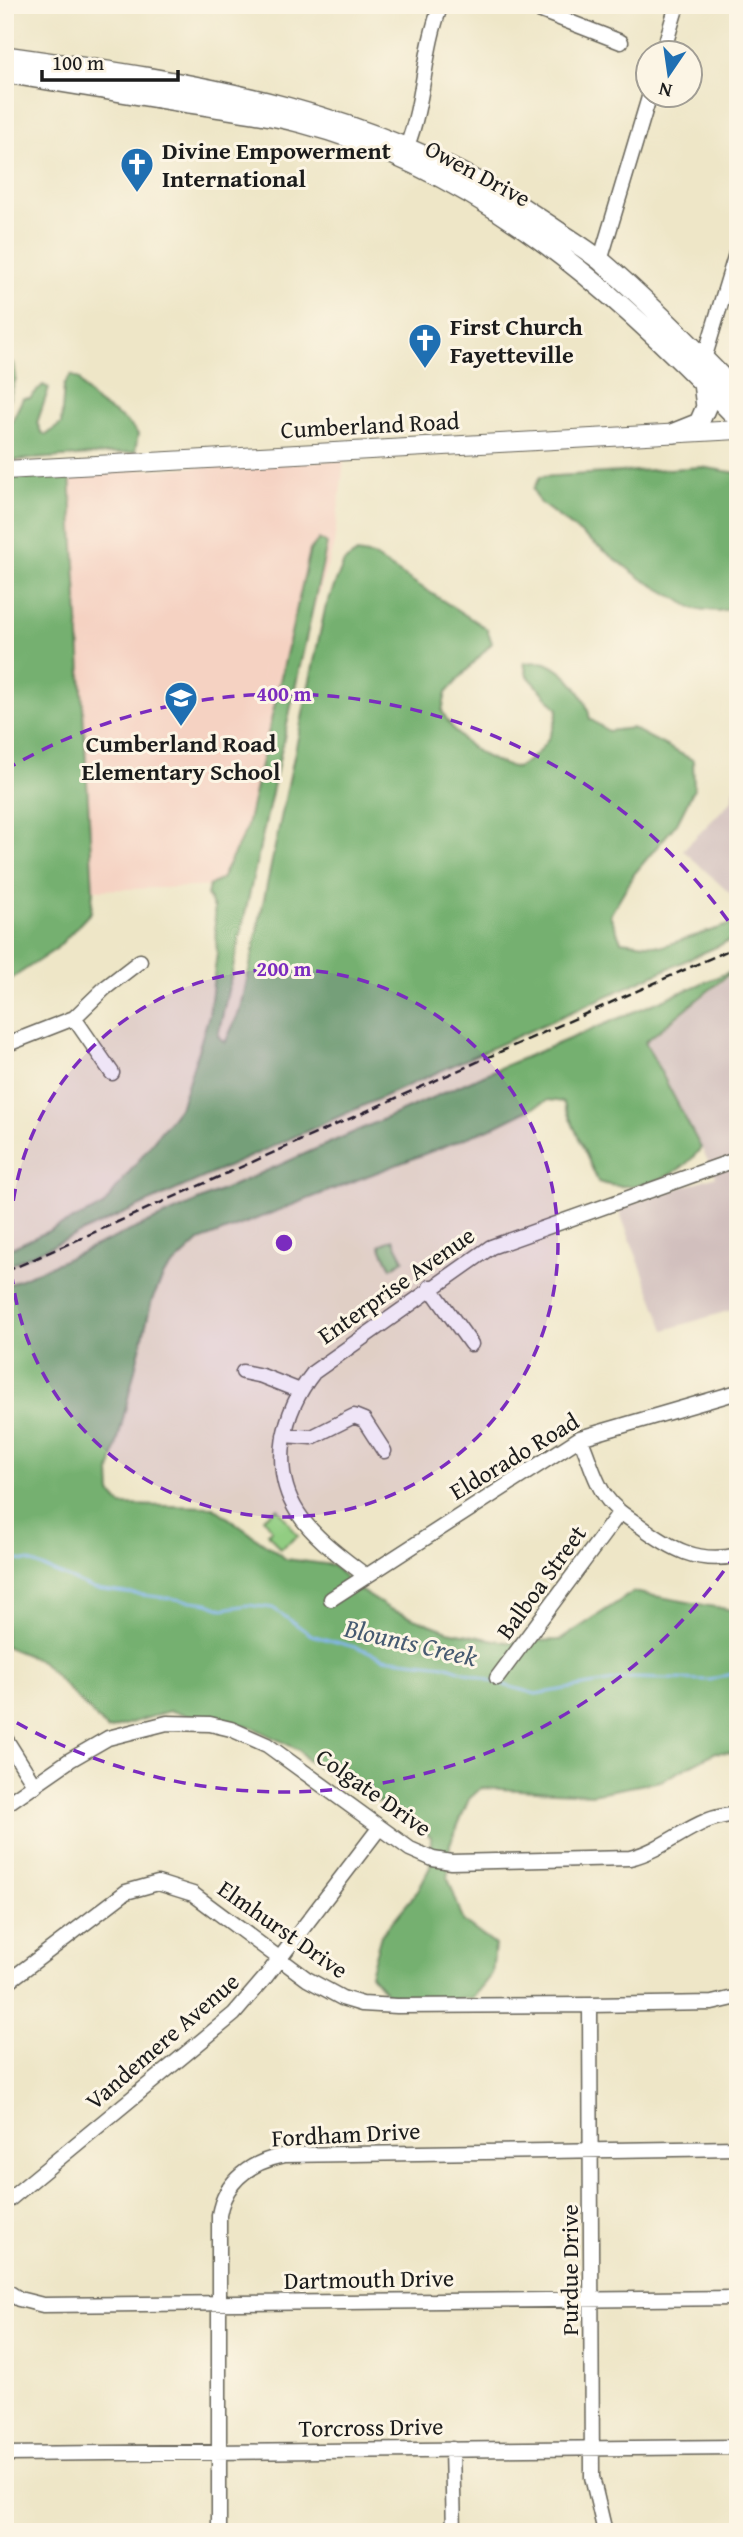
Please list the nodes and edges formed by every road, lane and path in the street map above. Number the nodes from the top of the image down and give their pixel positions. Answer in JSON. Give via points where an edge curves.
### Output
{"nodes":[{"id":1,"x":442,"y":5,"type":"edge"},
{"id":2,"x":526,"y":5,"type":"edge"},
{"id":3,"x":677,"y":5,"type":"edge"},
{"id":4,"x":667,"y":38,"type":"edge"},
{"id":5,"x":621,"y":42,"type":"dead end"},
{"id":6,"x":5,"y":56,"type":"edge"},
{"id":7,"x":5,"y":73,"type":"edge"},
{"id":8,"x":194,"y":94,"type":"junction"},
{"id":9,"x":646,"y":108,"type":"edge"},
{"id":10,"x":407,"y":146,"type":"junction"},
{"id":11,"x":738,"y":247,"type":"edge"},
{"id":12,"x":600,"y":261,"type":"junction"},
{"id":13,"x":704,"y":359,"type":"junction"},
{"id":14,"x":703,"y":383,"type":"junction"},
{"id":15,"x":738,"y":394,"type":"edge"},
{"id":16,"x":738,"y":419,"type":"edge"},
{"id":17,"x":738,"y":430,"type":"edge"},
{"id":18,"x":674,"y":433,"type":"junction"},
{"id":19,"x":5,"y":470,"type":"edge"},
{"id":20,"x":140,"y":961,"type":"dead end"},
{"id":21,"x":74,"y":1018,"type":"junction"},
{"id":22,"x":5,"y":1045,"type":"edge"},
{"id":23,"x":112,"y":1073,"type":"dead end"},
{"id":24,"x":738,"y":1159,"type":"edge"},
{"id":25,"x":430,"y":1287,"type":"junction"},
{"id":26,"x":471,"y":1344,"type":"dead end"},
{"id":27,"x":243,"y":1372,"type":"dead end"},
{"id":28,"x":300,"y":1391,"type":"junction"},
{"id":29,"x":738,"y":1392,"type":"edge"},
{"id":30,"x":284,"y":1435,"type":"junction"},
{"id":31,"x":580,"y":1438,"type":"junction"},
{"id":32,"x":384,"y":1451,"type":"dead end"},
{"id":33,"x":620,"y":1512,"type":"junction"},
{"id":34,"x":738,"y":1555,"type":"edge"},
{"id":35,"x":366,"y":1576,"type":"junction"},
{"id":36,"x":331,"y":1599,"type":"dead end"},
{"id":37,"x":497,"y":1678,"type":"dead end"},
{"id":38,"x":5,"y":1738,"type":"edge"},
{"id":39,"x":34,"y":1786,"type":"junction"},
{"id":40,"x":5,"y":1805,"type":"edge"},
{"id":41,"x":738,"y":1815,"type":"edge"},
{"id":42,"x":380,"y":1827,"type":"junction"},
{"id":43,"x":280,"y":1958,"type":"junction"},
{"id":44,"x":5,"y":1983,"type":"edge"},
{"id":45,"x":738,"y":1997,"type":"edge"},
{"id":46,"x":590,"y":2006,"type":"junction"},
{"id":47,"x":738,"y":2148,"type":"edge"},
{"id":48,"x":590,"y":2150,"type":"junction"},
{"id":49,"x":5,"y":2203,"type":"edge"},
{"id":50,"x":5,"y":2290,"type":"edge"},
{"id":51,"x":738,"y":2298,"type":"edge"},
{"id":52,"x":592,"y":2299,"type":"junction"},
{"id":53,"x":219,"y":2304,"type":"junction"},
{"id":54,"x":738,"y":2447,"type":"edge"},
{"id":55,"x":592,"y":2448,"type":"junction"},
{"id":56,"x":452,"y":2449,"type":"junction"},
{"id":57,"x":220,"y":2452,"type":"junction"},
{"id":58,"x":5,"y":2454,"type":"edge"},
{"id":59,"x":219,"y":2532,"type":"edge"},
{"id":60,"x":454,"y":2532,"type":"edge"},
{"id":61,"x":605,"y":2532,"type":"edge"}],
"edges":[{"from":1,"to":10,"type":"street"},
{"from":2,"to":5,"type":"street"},
{"from":3,"to":4,"type":"street"},
{"from":6,"to":8,"type":"highway","name":"Owen Drive"},
{"from":7,"to":8,"type":"highway","name":"Owen Drive","via":[[75,85]]},
{"from":8,"to":10,"type":"highway","name":"Owen Drive","via":[[301,109]]},
{"from":8,"to":14,"type":"highway","name":"Owen Drive","via":[[365,143],[488,203],[592,279]]},
{"from":9,"to":12,"type":"street"},
{"from":10,"to":12,"type":"highway","name":"Owen Drive","via":[[508,197]]},
{"from":11,"to":13,"type":"street"},
{"from":12,"to":13,"type":"highway","name":"Owen Drive"},
{"from":13,"to":15,"type":"highway","name":"Owen Drive"},
{"from":14,"to":16,"type":"highway","name":"Owen Drive"},
{"from":14,"to":18,"type":"highway","via":[[706,407],[699,423]]},
{"from":17,"to":18,"type":"main road","name":"Cumberland Road"},
{"from":18,"to":19,"type":"main road","name":"Cumberland Road"},
{"from":20,"to":21,"type":"street"},
{"from":21,"to":22,"type":"street"},
{"from":21,"to":23,"type":"street"},
{"from":24,"to":25,"type":"street","name":"Enterprise Avenue","via":[[512,1237]]},
{"from":25,"to":26,"type":"street"},
{"from":25,"to":28,"type":"street","name":"Enterprise Avenue","via":[[326,1360]]},
{"from":27,"to":28,"type":"street"},
{"from":28,"to":30,"type":"street","name":"Enterprise Avenue"},
{"from":29,"to":31,"type":"street","name":"Eldorado Road"},
{"from":30,"to":32,"type":"street","via":[[312,1437],[354,1416],[364,1420]]},
{"from":30,"to":35,"type":"street","name":"Enterprise Avenue","via":[[286,1481],[298,1514]]},
{"from":31,"to":33,"type":"street","via":[[599,1485]]},
{"from":31,"to":35,"type":"street","name":"Eldorado Road"},
{"from":33,"to":34,"type":"street","via":[[687,1555],[716,1559]]},
{"from":33,"to":37,"type":"street","name":"Balboa Street"},
{"from":35,"to":36,"type":"street","name":"Eldorado Road"},
{"from":38,"to":39,"type":"street"},
{"from":39,"to":40,"type":"street","name":"Colgate Drive"},
{"from":39,"to":42,"type":"street","name":"Colgate Drive","via":[[89,1747],[126,1731],[167,1723],[210,1724],[267,1745]]},
{"from":41,"to":42,"type":"street","name":"Colgate Drive","via":[[714,1817],[658,1849],[618,1859],[445,1861],[421,1855]]},
{"from":42,"to":43,"type":"street","name":"Vandemere Avenue"},
{"from":43,"to":44,"type":"street","name":"Elmhurst Drive","via":[[194,1894],[170,1884],[145,1884],[126,1892]]},
{"from":43,"to":46,"type":"street","name":"Elmhurst Drive","via":[[325,1990],[362,2004]]},
{"from":43,"to":49,"type":"street","name":"Vandemere Avenue","via":[[234,2014]]},
{"from":45,"to":46,"type":"street","name":"Elmhurst Drive","via":[[712,2003]]},
{"from":46,"to":48,"type":"street","name":"Purdue Drive"},
{"from":47,"to":48,"type":"street","name":"Fordham Drive"},
{"from":48,"to":52,"type":"street","name":"Purdue Drive"},
{"from":48,"to":53,"type":"street","name":"Fordham Drive","via":[[285,2155],[259,2163],[231,2185],[221,2205]]},
{"from":50,"to":53,"type":"street","name":"Dartmouth Drive","via":[[43,2305]]},
{"from":51,"to":52,"type":"street","name":"Dartmouth Drive"},
{"from":52,"to":53,"type":"street","name":"Dartmouth Drive"},
{"from":52,"to":55,"type":"street","name":"Purdue Drive"},
{"from":53,"to":57,"type":"street","name":"Fordham Drive"},
{"from":54,"to":55,"type":"street","name":"Torcross Drive"},
{"from":55,"to":56,"type":"street","name":"Torcross Drive"},
{"from":55,"to":61,"type":"street","name":"Purdue Drive","via":[[594,2494]]},
{"from":56,"to":57,"type":"street","name":"Torcross Drive"},
{"from":56,"to":60,"type":"street"},
{"from":57,"to":58,"type":"street","name":"Torcross Drive"},
{"from":57,"to":59,"type":"street","name":"Fordham Drive"}]}
